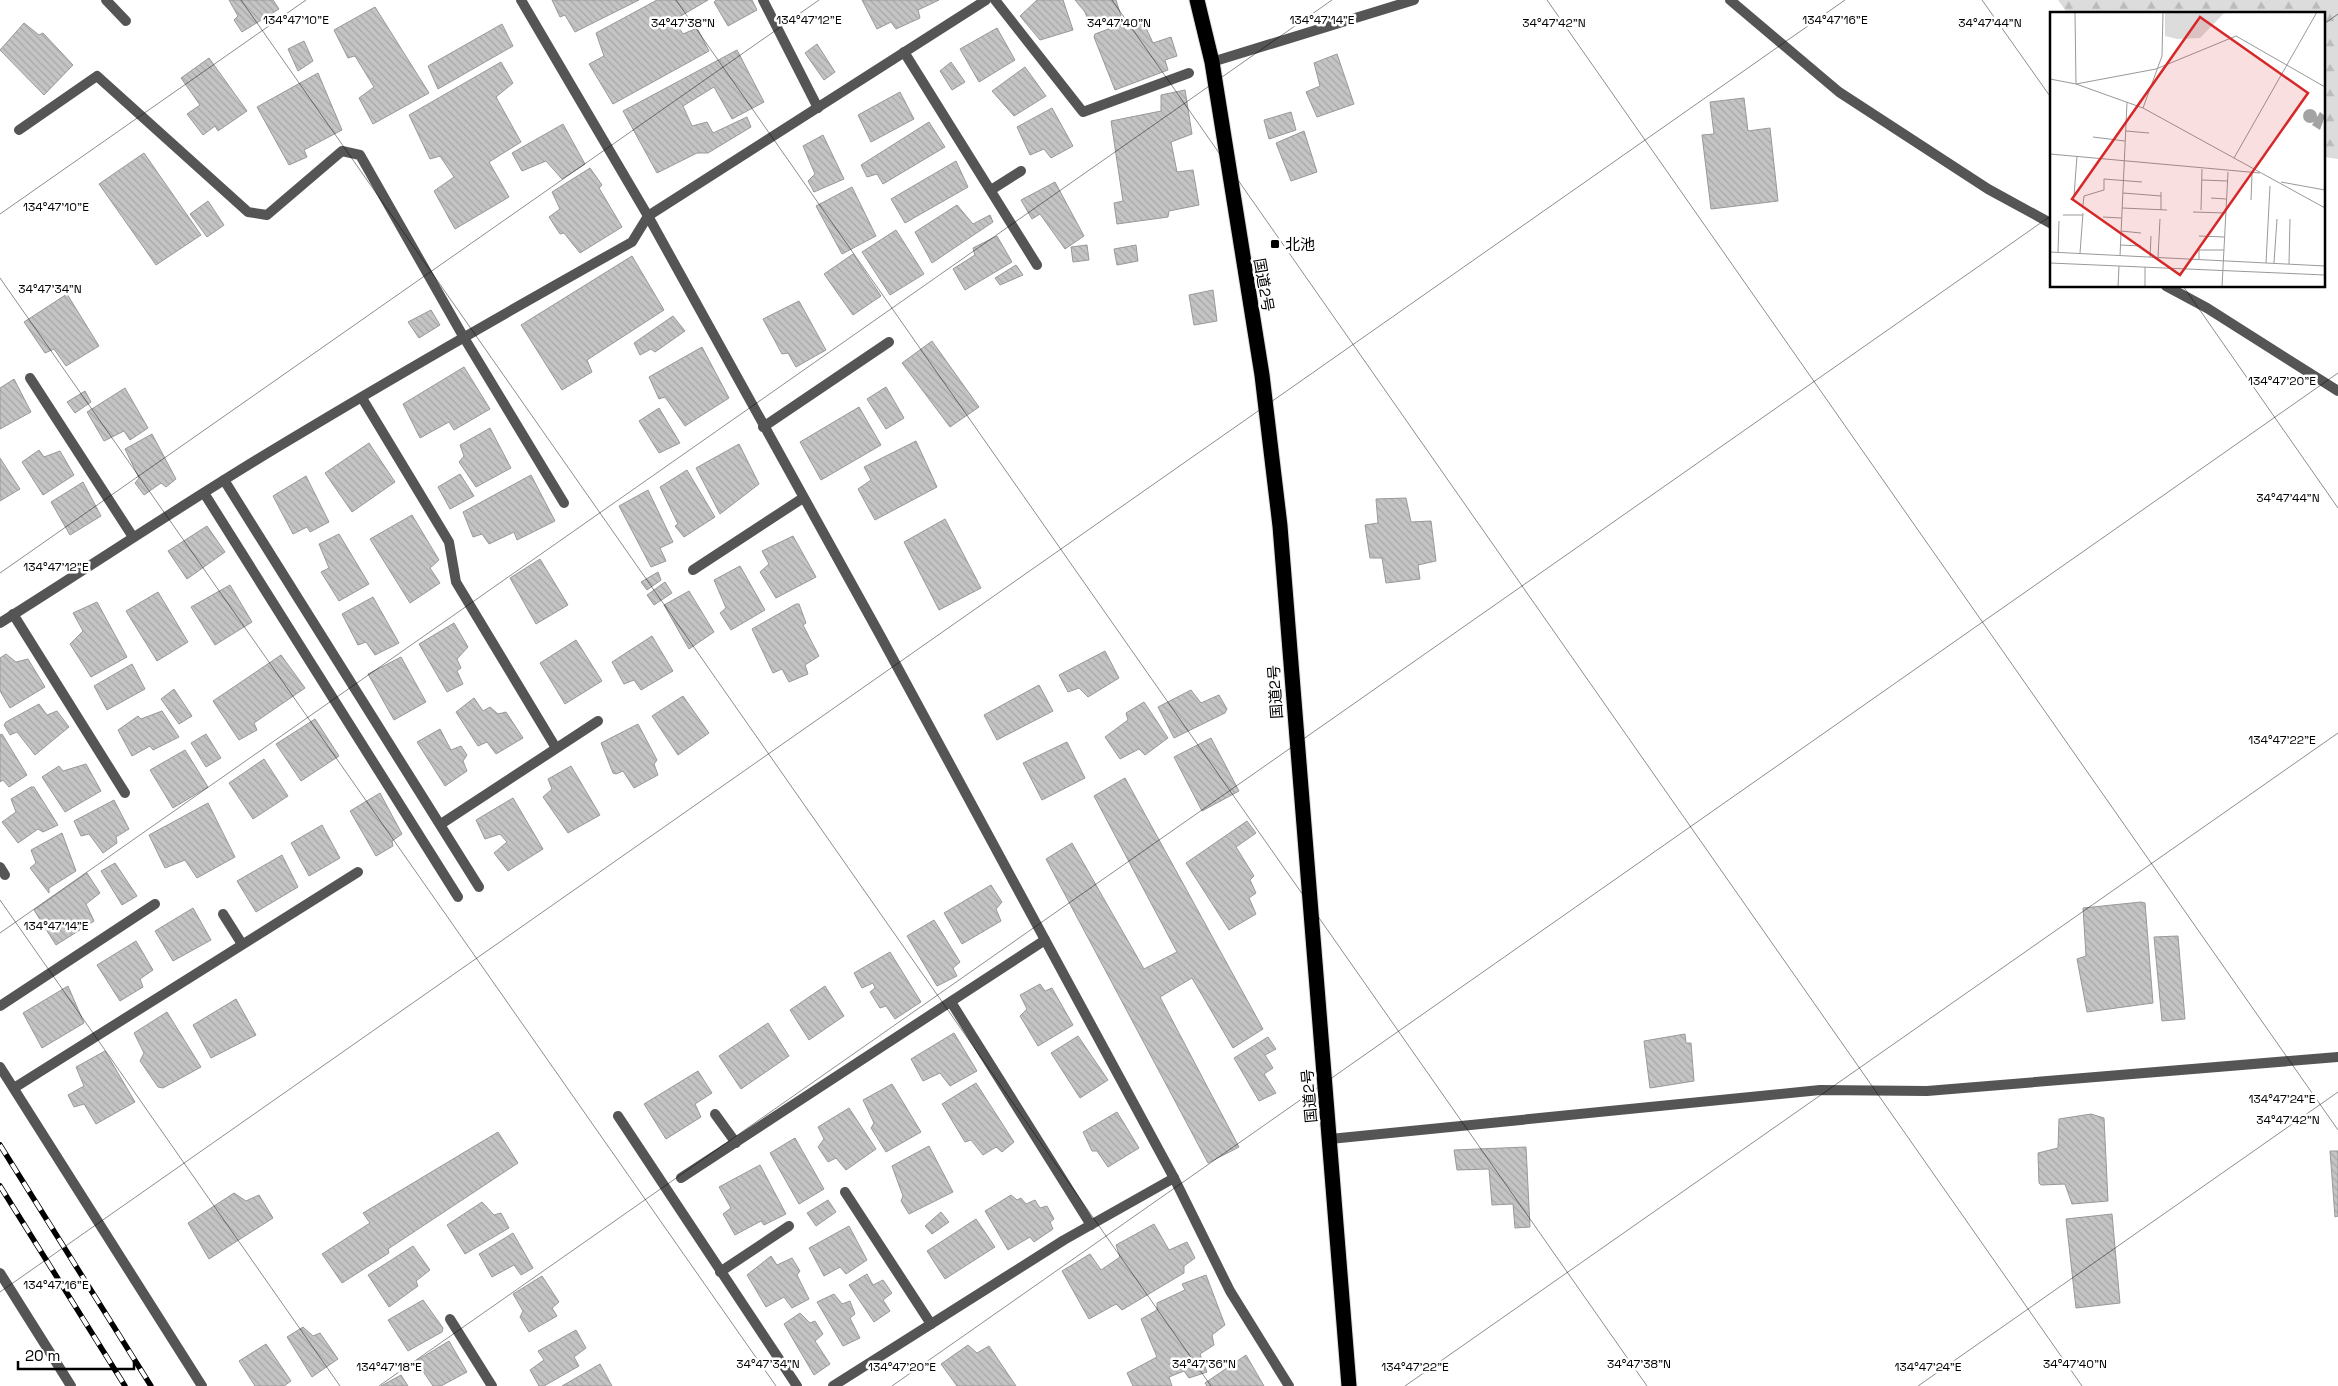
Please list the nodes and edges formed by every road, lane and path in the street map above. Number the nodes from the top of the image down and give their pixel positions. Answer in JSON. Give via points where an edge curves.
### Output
{"nodes":[{"id":1,"x":106,"y":0,"type":"edge"},
{"id":2,"x":521,"y":0,"type":"edge"},
{"id":3,"x":763,"y":0,"type":"edge"},
{"id":4,"x":986,"y":0,"type":"edge"},
{"id":5,"x":995,"y":0,"type":"edge"},
{"id":6,"x":1197,"y":0,"type":"edge"},
{"id":7,"x":1414,"y":0,"type":"edge"},
{"id":8,"x":1730,"y":0,"type":"edge"},
{"id":9,"x":126,"y":21,"type":"dead end"},
{"id":10,"x":904,"y":52,"type":"junction"},
{"id":11,"x":1212,"y":62,"type":"junction"},
{"id":12,"x":1189,"y":73,"type":"dead end"},
{"id":13,"x":818,"y":108,"type":"junction"},
{"id":14,"x":19,"y":130,"type":"dead end"},
{"id":15,"x":1022,"y":171,"type":"dead end"},
{"id":16,"x":991,"y":190,"type":"junction"},
{"id":17,"x":648,"y":216,"type":"junction"},
{"id":18,"x":2050,"y":223,"type":"edge"},
{"id":19,"x":1037,"y":265,"type":"dead end"},
{"id":20,"x":2170,"y":288,"type":"edge"},
{"id":21,"x":463,"y":336,"type":"junction"},
{"id":22,"x":889,"y":342,"type":"dead end"},
{"id":23,"x":30,"y":378,"type":"dead end"},
{"id":24,"x":2338,"y":391,"type":"edge"},
{"id":25,"x":362,"y":398,"type":"junction"},
{"id":26,"x":763,"y":427,"type":"junction"},
{"id":27,"x":224,"y":480,"type":"junction"},
{"id":28,"x":204,"y":493,"type":"junction"},
{"id":29,"x":803,"y":498,"type":"junction"},
{"id":30,"x":564,"y":503,"type":"dead end"},
{"id":31,"x":133,"y":537,"type":"junction"},
{"id":32,"x":693,"y":570,"type":"dead end"},
{"id":33,"x":13,"y":614,"type":"junction"},
{"id":34,"x":0,"y":622,"type":"edge"},
{"id":35,"x":598,"y":720,"type":"dead end"},
{"id":36,"x":556,"y":748,"type":"junction"},
{"id":37,"x":125,"y":793,"type":"dead end"},
{"id":38,"x":441,"y":824,"type":"junction"},
{"id":39,"x":358,"y":872,"type":"dead end"},
{"id":40,"x":479,"y":887,"type":"dead end"},
{"id":41,"x":458,"y":897,"type":"dead end"},
{"id":42,"x":154,"y":904,"type":"dead end"},
{"id":43,"x":223,"y":914,"type":"dead end"},
{"id":44,"x":1045,"y":940,"type":"junction"},
{"id":45,"x":242,"y":944,"type":"junction"},
{"id":46,"x":951,"y":1002,"type":"junction"},
{"id":47,"x":0,"y":1006,"type":"edge"},
{"id":48,"x":2338,"y":1057,"type":"edge"},
{"id":49,"x":0,"y":1067,"type":"edge"},
{"id":50,"x":14,"y":1088,"type":"junction"},
{"id":51,"x":714,"y":1114,"type":"dead end"},
{"id":52,"x":618,"y":1116,"type":"dead end"},
{"id":53,"x":1330,"y":1140,"type":"junction"},
{"id":54,"x":736,"y":1143,"type":"junction"},
{"id":55,"x":681,"y":1178,"type":"dead end"},
{"id":56,"x":1174,"y":1178,"type":"junction"},
{"id":57,"x":845,"y":1192,"type":"dead end"},
{"id":58,"x":789,"y":1226,"type":"dead end"},
{"id":59,"x":1091,"y":1226,"type":"junction"},
{"id":60,"x":720,"y":1272,"type":"junction"},
{"id":61,"x":0,"y":1273,"type":"edge"},
{"id":62,"x":450,"y":1319,"type":"dead end"},
{"id":63,"x":932,"y":1324,"type":"junction"},
{"id":64,"x":71,"y":1386,"type":"edge"},
{"id":65,"x":202,"y":1386,"type":"edge"},
{"id":66,"x":492,"y":1386,"type":"edge"},
{"id":67,"x":797,"y":1386,"type":"edge"},
{"id":68,"x":833,"y":1386,"type":"edge"},
{"id":69,"x":1289,"y":1386,"type":"edge"},
{"id":70,"x":1349,"y":1386,"type":"edge"}],
"edges":[{"from":1,"to":9,"type":"street"},
{"from":2,"to":17,"type":"street"},
{"from":3,"to":13,"type":"street"},
{"from":4,"to":10,"type":"street"},
{"from":5,"to":12,"type":"street","via":[[1083,112]]},
{"from":6,"to":11,"type":"highway","name":"国道2号"},
{"from":7,"to":11,"type":"street"},
{"from":8,"to":18,"type":"street","via":[[1839,92],[1988,189]]},
{"from":10,"to":13,"type":"street"},
{"from":10,"to":16,"type":"street"},
{"from":11,"to":53,"type":"highway","name":"国道2号","via":[[1262,375],[1279,517]]},
{"from":13,"to":17,"type":"street"},
{"from":14,"to":21,"type":"street","via":[[97,76],[248,212],[267,215],[342,151],[360,155]]},
{"from":15,"to":16,"type":"street"},
{"from":16,"to":19,"type":"street"},
{"from":17,"to":21,"type":"street","via":[[632,242]]},
{"from":17,"to":26,"type":"street"},
{"from":20,"to":24,"type":"street"},
{"from":21,"to":25,"type":"street"},
{"from":21,"to":30,"type":"street"},
{"from":22,"to":26,"type":"street"},
{"from":23,"to":31,"type":"street"},
{"from":25,"to":27,"type":"street"},
{"from":25,"to":36,"type":"street","via":[[450,542],[456,582]]},
{"from":26,"to":29,"type":"street"},
{"from":27,"to":28,"type":"street"},
{"from":27,"to":38,"type":"street"},
{"from":28,"to":31,"type":"street"},
{"from":28,"to":41,"type":"street"},
{"from":29,"to":32,"type":"street"},
{"from":29,"to":44,"type":"street"},
{"from":31,"to":33,"type":"street"},
{"from":33,"to":34,"type":"street"},
{"from":33,"to":37,"type":"street"},
{"from":35,"to":36,"type":"street"},
{"from":36,"to":38,"type":"street"},
{"from":38,"to":40,"type":"street"},
{"from":39,"to":45,"type":"street"},
{"from":42,"to":47,"type":"street"},
{"from":43,"to":45,"type":"street"},
{"from":44,"to":46,"type":"street"},
{"from":44,"to":56,"type":"street"},
{"from":45,"to":50,"type":"street"},
{"from":46,"to":54,"type":"street"},
{"from":46,"to":59,"type":"street"},
{"from":48,"to":53,"type":"street","via":[[1927,1091],[1820,1090]]},
{"from":49,"to":50,"type":"street"},
{"from":50,"to":65,"type":"street"},
{"from":51,"to":54,"type":"street"},
{"from":52,"to":60,"type":"street"},
{"from":53,"to":70,"type":"highway","name":"国道2号"},
{"from":54,"to":55,"type":"street"},
{"from":56,"to":59,"type":"street"},
{"from":56,"to":69,"type":"street","via":[[1230,1291]]},
{"from":57,"to":63,"type":"street"},
{"from":58,"to":60,"type":"street"},
{"from":59,"to":63,"type":"street"},
{"from":60,"to":67,"type":"street"},
{"from":61,"to":64,"type":"street"},
{"from":62,"to":66,"type":"street"},
{"from":63,"to":68,"type":"street"}]}
